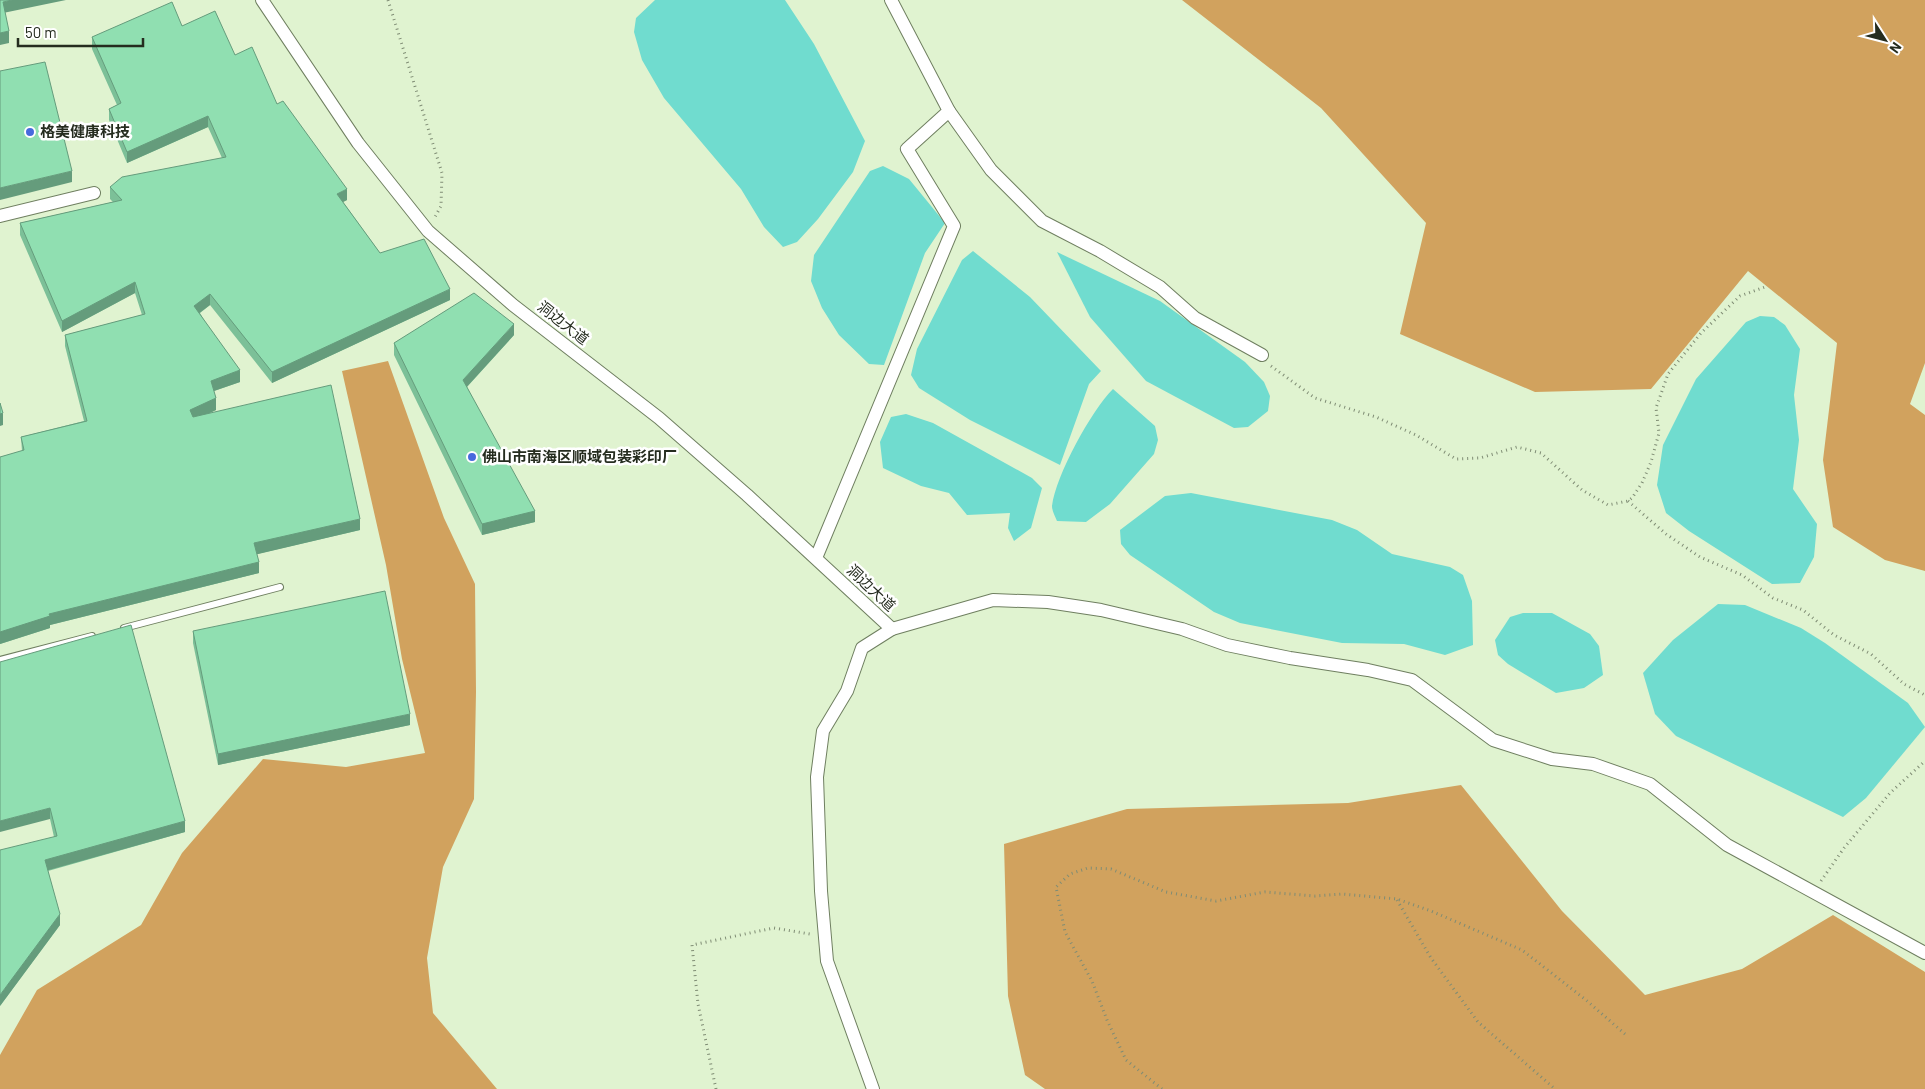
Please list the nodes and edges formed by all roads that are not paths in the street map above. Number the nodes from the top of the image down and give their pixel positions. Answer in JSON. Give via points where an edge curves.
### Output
{"nodes":[{"id":1,"x":262,"y":0,"type":"edge"},
{"id":2,"x":891,"y":0,"type":"edge"},
{"id":3,"x":949,"y":111,"type":"junction"},
{"id":4,"x":94,"y":193,"type":"dead end"},
{"id":5,"x":0,"y":216,"type":"edge"},
{"id":6,"x":1262,"y":355,"type":"road end"},
{"id":7,"x":816,"y":558,"type":"junction"},
{"id":8,"x":280,"y":587,"type":"dead end"},
{"id":9,"x":892,"y":629,"type":"junction"},
{"id":10,"x":116,"y":630,"type":"edge"},
{"id":11,"x":96,"y":635,"type":"edge"},
{"id":12,"x":0,"y":660,"type":"edge"},
{"id":13,"x":1925,"y":953,"type":"edge"},
{"id":14,"x":873,"y":1089,"type":"edge"}],
"edges":[{"from":1,"to":7,"type":"street","name":"洞边大道","via":[[358,143],[428,231],[514,305],[659,418]]},
{"from":2,"to":3,"type":"street"},
{"from":3,"to":6,"type":"street","via":[[991,170],[1042,221],[1160,287],[1195,318]]},
{"from":3,"to":7,"type":"street","via":[[907,149],[954,226]]},
{"from":4,"to":5,"type":"street"},
{"from":7,"to":9,"type":"street","name":"洞边大道"},
{"from":8,"to":10,"type":"lane"},
{"from":9,"to":13,"type":"street","via":[[993,600],[1048,602],[1102,610],[1182,629],[1236,647],[1412,680],[1493,740],[1552,759],[1593,764],[1650,784],[1727,845]]},
{"from":9,"to":14,"type":"street","via":[[862,648],[847,691],[823,731],[817,777],[827,961]]},
{"from":11,"to":12,"type":"lane"}]}
